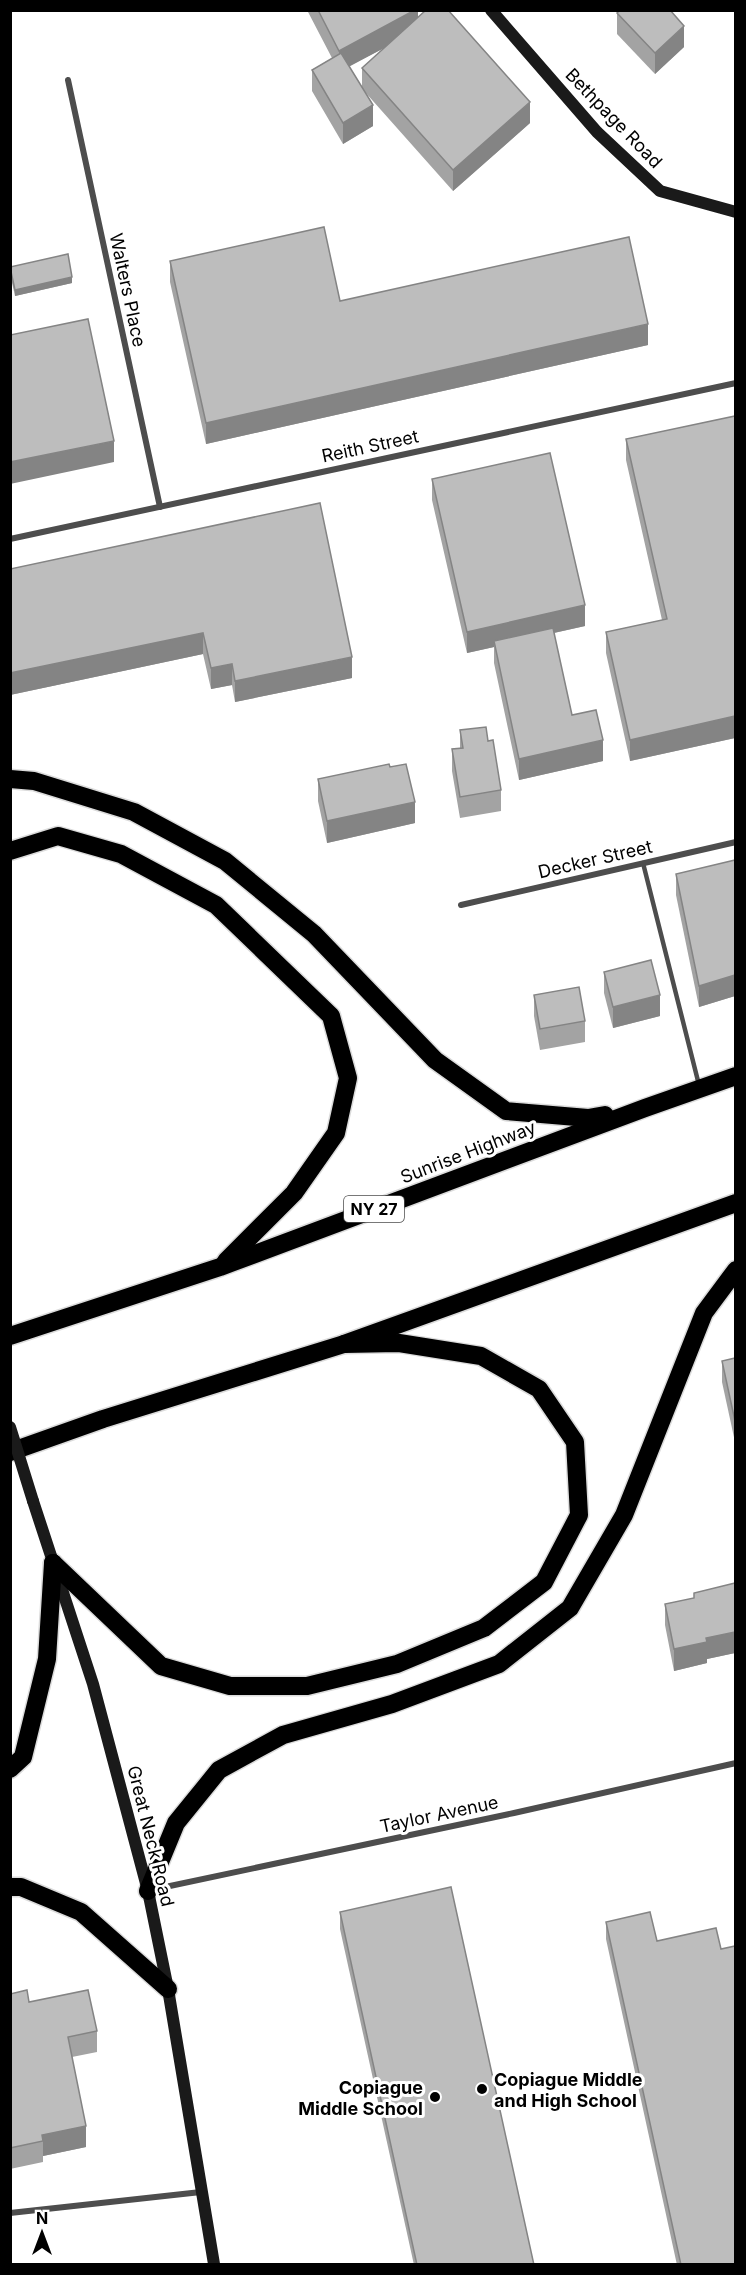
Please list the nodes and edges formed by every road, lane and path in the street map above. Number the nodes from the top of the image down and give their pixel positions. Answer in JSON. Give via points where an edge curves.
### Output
{"nodes":[{"id":1,"x":491,"y":10,"type":"edge"},
{"id":2,"x":68,"y":80,"type":"dead end"},
{"id":3,"x":735,"y":212,"type":"edge"},
{"id":4,"x":735,"y":383,"type":"edge"},
{"id":5,"x":160,"y":507,"type":"junction"},
{"id":6,"x":10,"y":539,"type":"edge"},
{"id":7,"x":10,"y":779,"type":"edge"},
{"id":8,"x":735,"y":842,"type":"edge"},
{"id":9,"x":10,"y":851,"type":"edge"},
{"id":10,"x":643,"y":863,"type":"junction"},
{"id":11,"x":461,"y":905,"type":"dead end"},
{"id":12,"x":735,"y":1076,"type":"edge"},
{"id":13,"x":700,"y":1089,"type":"junction"},
{"id":14,"x":645,"y":1108,"type":"junction"},
{"id":15,"x":735,"y":1203,"type":"edge"},
{"id":16,"x":220,"y":1267,"type":"junction"},
{"id":17,"x":735,"y":1270,"type":"edge"},
{"id":18,"x":10,"y":1336,"type":"edge"},
{"id":19,"x":344,"y":1344,"type":"junction"},
{"id":20,"x":10,"y":1427,"type":"edge"},
{"id":21,"x":10,"y":1452,"type":"edge"},
{"id":22,"x":53,"y":1563,"type":"junction"},
{"id":23,"x":735,"y":1763,"type":"edge"},
{"id":24,"x":10,"y":1769,"type":"edge"},
{"id":25,"x":10,"y":1887,"type":"edge"},
{"id":26,"x":148,"y":1891,"type":"junction"},
{"id":27,"x":168,"y":1989,"type":"junction"},
{"id":28,"x":201,"y":2192,"type":"junction"},
{"id":29,"x":10,"y":2213,"type":"edge"},
{"id":30,"x":214,"y":2265,"type":"edge"}],
"edges":[{"from":1,"to":3,"type":"main road","name":"Bethpage Road","via":[[597,132],[660,191]]},
{"from":2,"to":5,"type":"street","name":"Walters Place"},
{"from":4,"to":5,"type":"street","name":"Reith Street"},
{"from":5,"to":6,"type":"street","name":"Reith Street"},
{"from":7,"to":14,"type":"highway","via":[[34,781],[134,812],[225,861],[314,934],[435,1060],[506,1112],[588,1118]]},
{"from":8,"to":10,"type":"street","name":"Decker Street"},
{"from":9,"to":16,"type":"highway","via":[[58,836],[121,854],[216,905],[331,1016],[348,1078],[336,1133],[294,1193]]},
{"from":10,"to":11,"type":"street","name":"Decker Street"},
{"from":10,"to":13,"type":"lane"},
{"from":12,"to":13,"type":"highway","name":"Sunrise Highway","number":"NY 27"},
{"from":13,"to":14,"type":"highway","name":"Sunrise Highway","number":"NY 27"},
{"from":14,"to":16,"type":"highway","name":"Sunrise Highway","number":"NY 27"},
{"from":15,"to":19,"type":"highway"},
{"from":16,"to":18,"type":"highway","name":"Sunrise Highway","number":"NY 27"},
{"from":17,"to":26,"type":"highway","via":[[704,1313],[624,1515],[570,1608],[499,1664],[392,1704],[283,1735],[219,1770],[176,1823]]},
{"from":19,"to":21,"type":"highway"},
{"from":19,"to":22,"type":"highway","via":[[399,1343],[482,1356],[539,1389],[575,1442],[579,1515],[544,1582],[483,1628],[397,1664],[308,1686],[230,1686],[160,1666]]},
{"from":20,"to":22,"type":"main road","name":"Great Neck Road","bridge":true},
{"from":22,"to":24,"type":"highway","via":[[47,1659],[23,1757]]},
{"from":22,"to":26,"type":"main road","name":"Great Neck Road","via":[[93,1684]]},
{"from":23,"to":26,"type":"street","name":"Taylor Avenue"},
{"from":25,"to":27,"type":"highway","via":[[21,1887],[81,1912]]},
{"from":26,"to":27,"type":"main road","name":"Great Neck Road"},
{"from":27,"to":28,"type":"main road","name":"Great Neck Road"},
{"from":28,"to":29,"type":"street"},
{"from":28,"to":30,"type":"main road","name":"Great Neck Road"}]}
